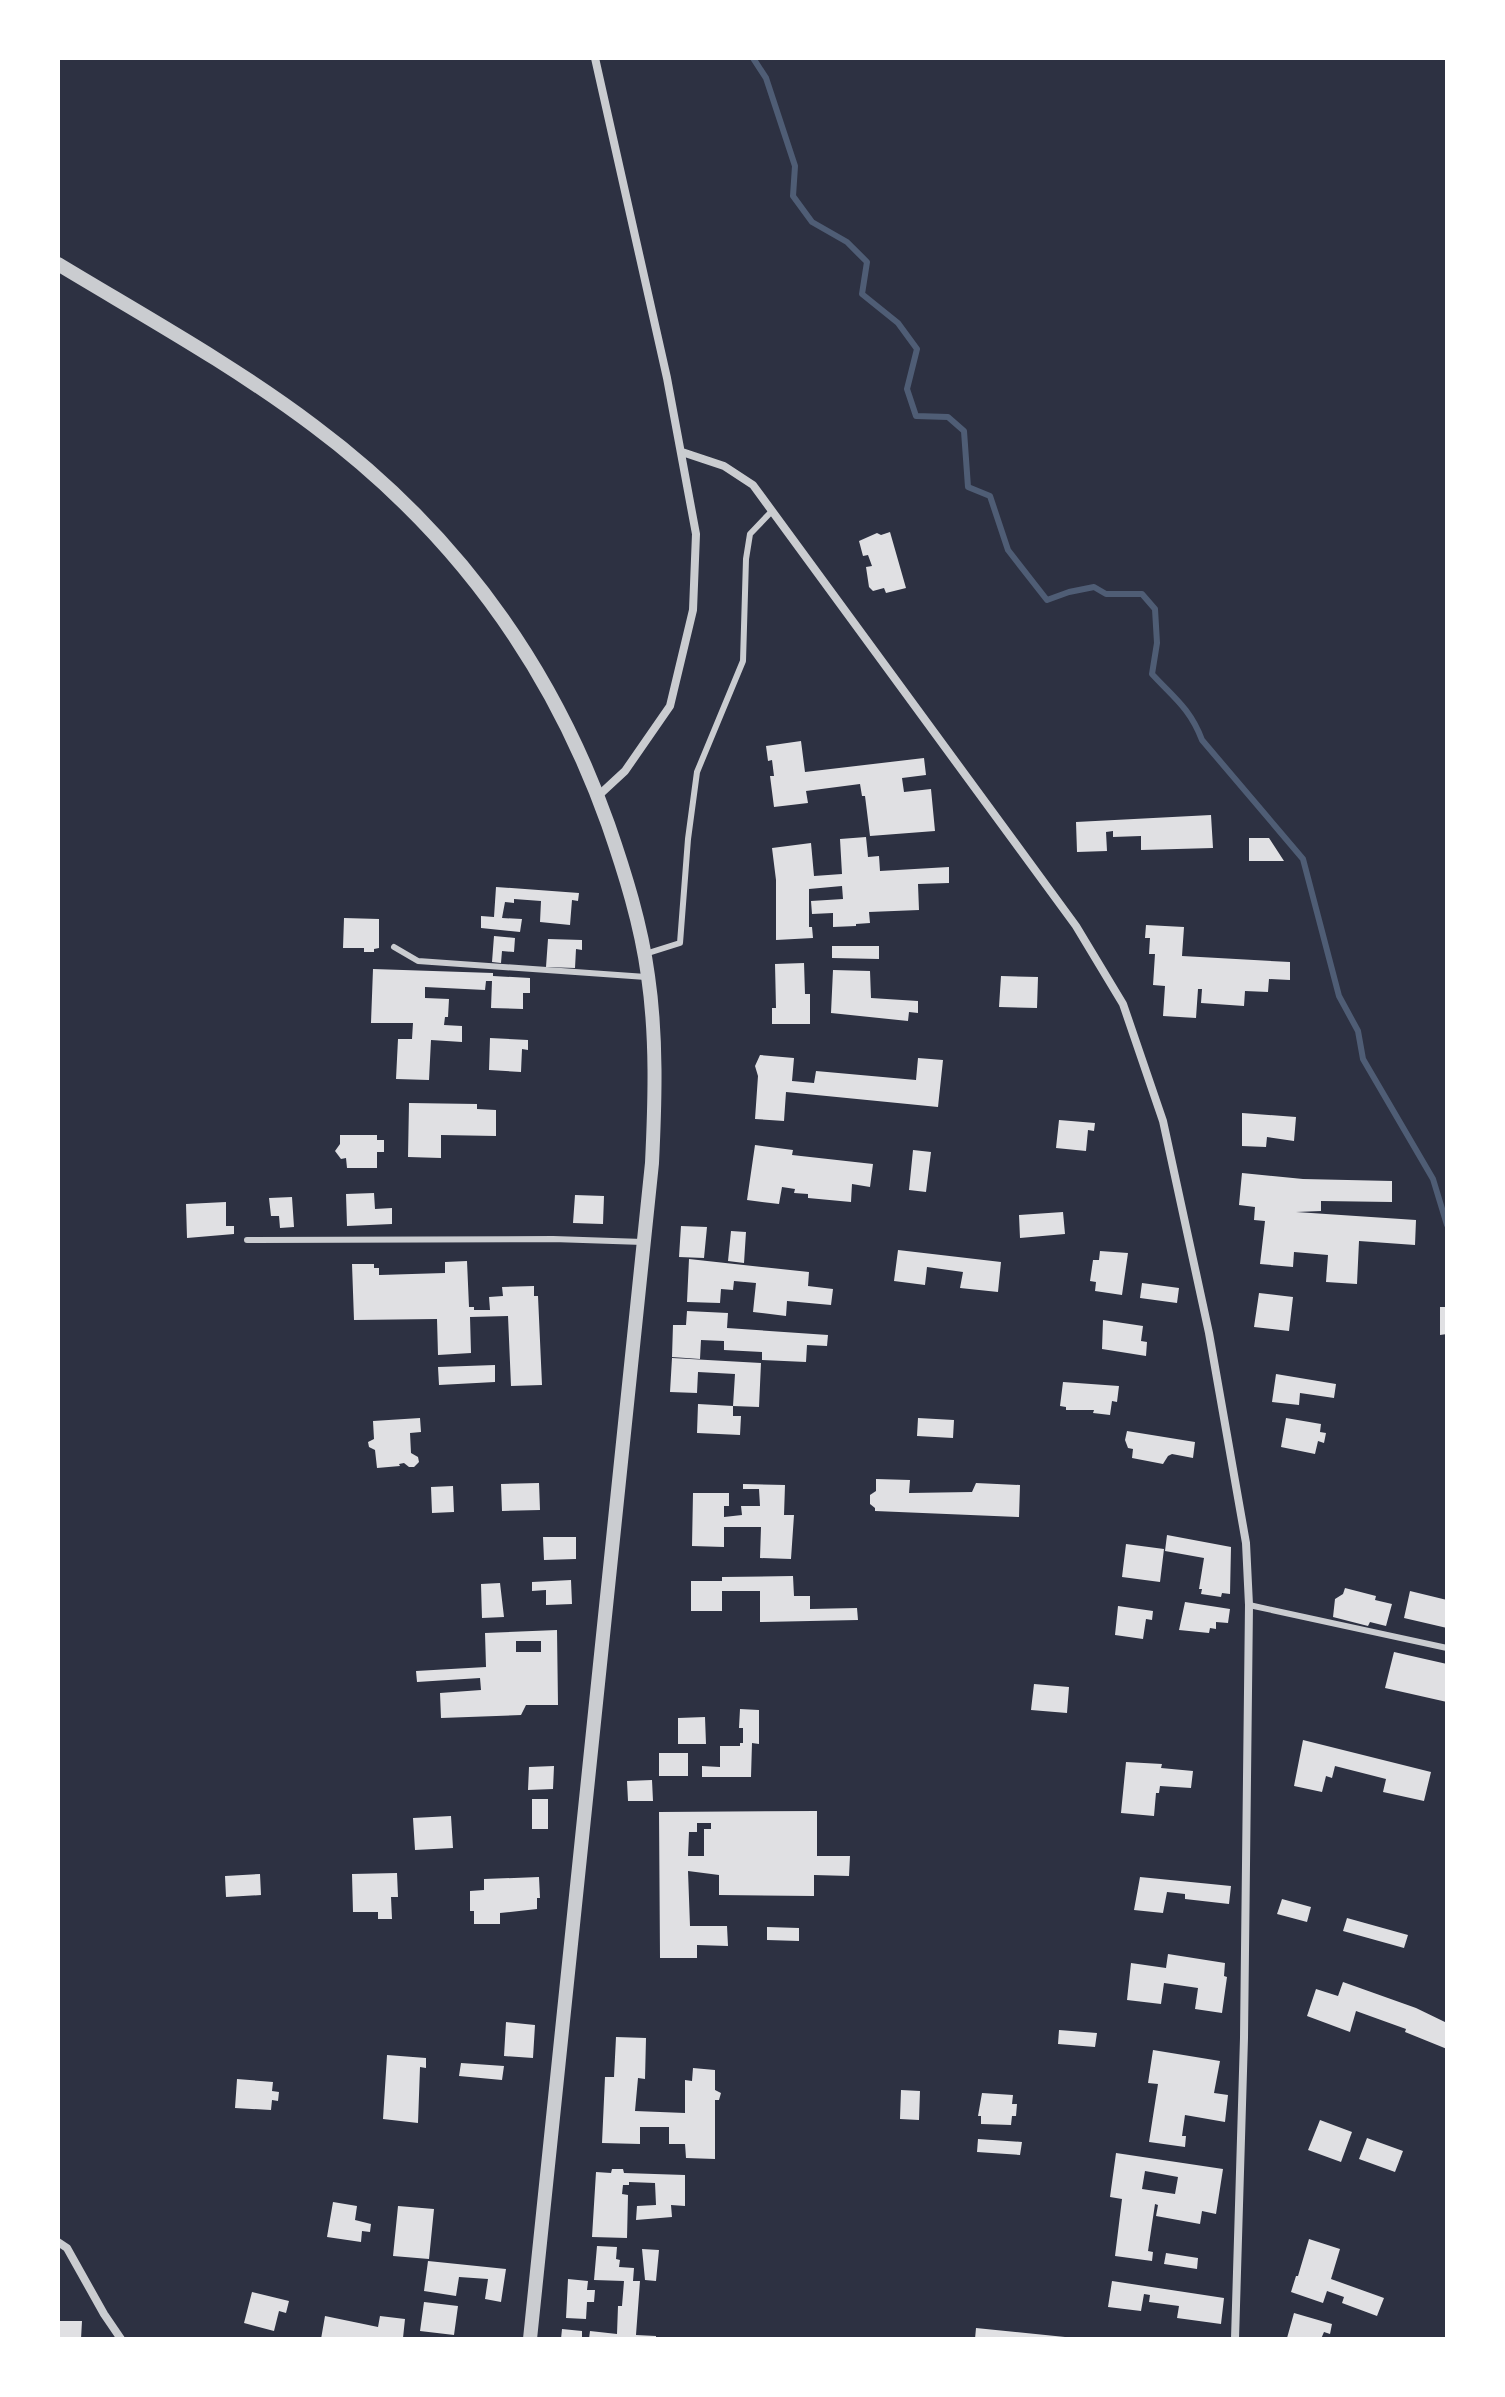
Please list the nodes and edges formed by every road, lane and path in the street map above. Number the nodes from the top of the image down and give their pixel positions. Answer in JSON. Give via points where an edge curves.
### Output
{"nodes":[{"id":1,"x":595,"y":58,"type":"edge"},
{"id":2,"x":58,"y":264,"type":"edge"},
{"id":3,"x":682,"y":452,"type":"junction"},
{"id":4,"x":772,"y":511,"type":"junction"},
{"id":5,"x":598,"y":796,"type":"junction"},
{"id":6,"x":394,"y":947,"type":"dead end"},
{"id":7,"x":644,"y":954,"type":"junction"},
{"id":8,"x":648,"y":977,"type":"junction"},
{"id":9,"x":247,"y":1240,"type":"dead end"},
{"id":10,"x":644,"y":1242,"type":"junction"},
{"id":11,"x":1249,"y":1605,"type":"junction"},
{"id":12,"x":1447,"y":1648,"type":"edge"},
{"id":13,"x":58,"y":2242,"type":"edge"},
{"id":14,"x":121,"y":2339,"type":"edge"},
{"id":15,"x":530,"y":2339,"type":"edge"},
{"id":16,"x":1235,"y":2339,"type":"edge"}],
"edges":[{"from":1,"to":3,"type":"street"},
{"from":2,"to":5,"type":"street","via":[[251,381],[316,427],[405,503],[489,598],[561,712]]},
{"from":3,"to":4,"type":"street","via":[[743,478]]},
{"from":3,"to":5,"type":"street","via":[[696,534],[693,610],[670,706],[625,771]]},
{"from":4,"to":7,"type":"lane","via":[[750,534],[743,661],[697,772],[680,943]]},
{"from":4,"to":11,"type":"street","via":[[1076,926],[1123,1004],[1163,1121],[1209,1333],[1246,1543]]},
{"from":5,"to":7,"type":"street","via":[[620,857]]},
{"from":6,"to":8,"type":"lane","via":[[418,961]]},
{"from":7,"to":8,"type":"street"},
{"from":8,"to":10,"type":"street","via":[[655,1108]]},
{"from":9,"to":10,"type":"lane"},
{"from":10,"to":15,"type":"street"},
{"from":11,"to":12,"type":"lane"},
{"from":11,"to":16,"type":"street"},
{"from":13,"to":14,"type":"street","via":[[67,2248]]}]}
